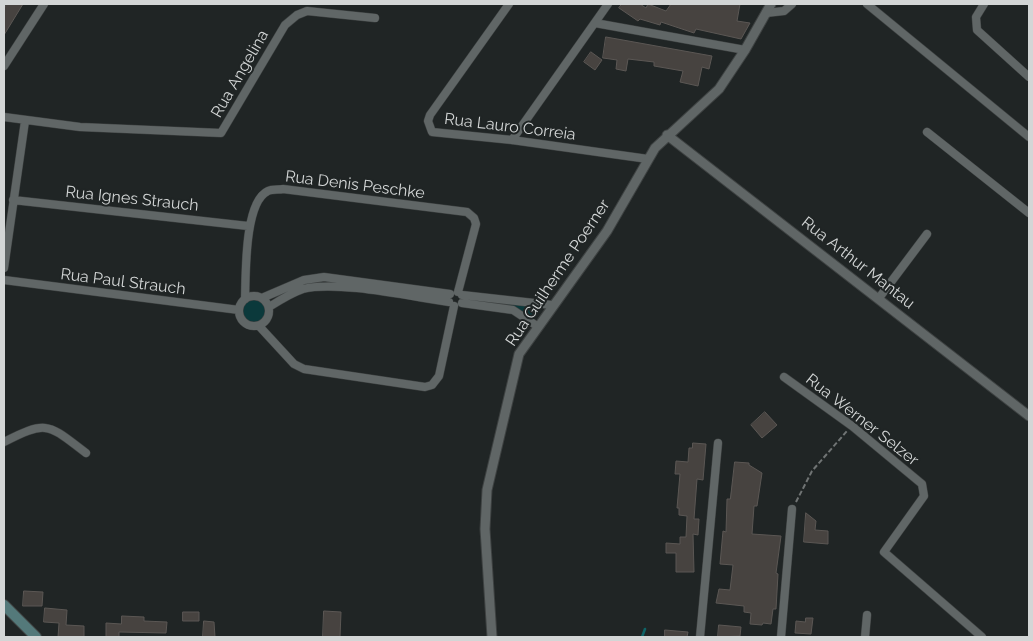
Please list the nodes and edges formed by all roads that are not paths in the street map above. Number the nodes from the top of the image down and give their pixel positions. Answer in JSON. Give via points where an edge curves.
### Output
{"nodes":[{"id":1,"x":44,"y":4,"type":"edge"},
{"id":2,"x":509,"y":4,"type":"edge"},
{"id":3,"x":608,"y":4,"type":"edge"},
{"id":4,"x":771,"y":4,"type":"edge"},
{"id":5,"x":792,"y":4,"type":"edge"},
{"id":6,"x":867,"y":4,"type":"edge"},
{"id":7,"x":984,"y":4,"type":"edge"},
{"id":8,"x":766,"y":13,"type":"junction"},
{"id":9,"x":375,"y":18,"type":"dead end"},
{"id":10,"x":595,"y":23,"type":"junction"},
{"id":11,"x":745,"y":50,"type":"junction"},
{"id":12,"x":4,"y":66,"type":"edge"},
{"id":13,"x":1029,"y":77,"type":"edge"},
{"id":14,"x":4,"y":117,"type":"edge"},
{"id":15,"x":25,"y":121,"type":"junction"},
{"id":16,"x":927,"y":132,"type":"dead end"},
{"id":17,"x":667,"y":135,"type":"junction"},
{"id":18,"x":1029,"y":137,"type":"edge"},
{"id":19,"x":512,"y":140,"type":"junction"},
{"id":20,"x":648,"y":159,"type":"junction"},
{"id":21,"x":13,"y":200,"type":"junction"},
{"id":22,"x":1029,"y":213,"type":"edge"},
{"id":23,"x":248,"y":226,"type":"junction"},
{"id":24,"x":927,"y":234,"type":"dead end"},
{"id":25,"x":4,"y":268,"type":"edge"},
{"id":26,"x":4,"y":280,"type":"edge"},
{"id":27,"x":262,"y":298,"type":"junction"},
{"id":28,"x":879,"y":298,"type":"junction"},
{"id":29,"x":245,"y":299,"type":"junction"},
{"id":30,"x":456,"y":299,"type":"junction"},
{"id":31,"x":552,"y":305,"type":"junction"},
{"id":32,"x":269,"y":307,"type":"junction"},
{"id":33,"x":239,"y":310,"type":"junction"},
{"id":34,"x":259,"y":326,"type":"junction"},
{"id":35,"x":537,"y":326,"type":"junction"},
{"id":36,"x":784,"y":377,"type":"dead end"},
{"id":37,"x":1029,"y":416,"type":"edge"},
{"id":38,"x":4,"y":442,"type":"edge"},
{"id":39,"x":718,"y":443,"type":"dead end"},
{"id":40,"x":86,"y":453,"type":"dead end"},
{"id":41,"x":792,"y":509,"type":"road end"},
{"id":42,"x":4,"y":604,"type":"edge"},
{"id":43,"x":867,"y":615,"type":"dead end"},
{"id":44,"x":22,"y":623,"type":"junction"},
{"id":45,"x":29,"y":637,"type":"edge"},
{"id":46,"x":36,"y":637,"type":"edge"},
{"id":47,"x":492,"y":637,"type":"edge"},
{"id":48,"x":700,"y":637,"type":"edge"},
{"id":49,"x":781,"y":637,"type":"edge"},
{"id":50,"x":865,"y":637,"type":"edge"},
{"id":51,"x":982,"y":637,"type":"edge"}],
"edges":[{"from":1,"to":12,"type":"street"},
{"from":2,"to":19,"type":"street","name":"Rua Lauro Correia","via":[[428,121],[432,132]]},
{"from":3,"to":10,"type":"street"},
{"from":4,"to":8,"type":"street","name":"Rua Guilherme Poerner"},
{"from":5,"to":8,"type":"street","via":[[784,10]]},
{"from":6,"to":18,"type":"street"},
{"from":7,"to":13,"type":"street","via":[[976,17],[978,30]]},
{"from":8,"to":11,"type":"street","name":"Rua Guilherme Poerner"},
{"from":9,"to":15,"type":"street","name":"Rua Angelina","via":[[307,11],[297,15],[285,25],[222,133],[80,127]]},
{"from":10,"to":11,"type":"street"},
{"from":10,"to":19,"type":"street"},
{"from":11,"to":17,"type":"street","name":"Rua Guilherme Poerner","via":[[719,89]]},
{"from":14,"to":15,"type":"street","name":"Rua Angelina"},
{"from":15,"to":21,"type":"street"},
{"from":16,"to":22,"type":"street"},
{"from":17,"to":20,"type":"street","name":"Rua Guilherme Poerner"},
{"from":17,"to":28,"type":"street","name":"Rua Arthur Mantau"},
{"from":19,"to":20,"type":"street","name":"Rua Lauro Correia"},
{"from":20,"to":31,"type":"street","name":"Rua Guilherme Poerner","via":[[607,231]]},
{"from":21,"to":23,"type":"street","name":"Rua Ignes Strauch"},
{"from":21,"to":25,"type":"street"},
{"from":23,"to":29,"type":"street","name":"Rua Denis Peschke"},
{"from":23,"to":30,"type":"street","name":"Rua Denis Peschke","via":[[262,196],[268,191],[283,189],[466,212],[476,224]]},
{"from":24,"to":28,"type":"street"},
{"from":26,"to":33,"type":"street","name":"Rua Paul Strauch"},
{"from":27,"to":29,"type":"street","via":[[251,296]]},
{"from":27,"to":30,"type":"street","via":[[304,280],[324,277]]},
{"from":27,"to":32,"type":"street"},
{"from":28,"to":37,"type":"street","name":"Rua Arthur Mantau"},
{"from":29,"to":33,"type":"street"},
{"from":30,"to":31,"type":"street"},
{"from":30,"to":32,"type":"street","via":[[327,287],[304,289]]},
{"from":30,"to":34,"type":"street","via":[[439,376],[432,385],[425,387],[304,369],[294,364]]},
{"from":30,"to":35,"type":"street","via":[[513,310]]},
{"from":31,"to":35,"type":"street","name":"Rua Guilherme Poerner"},
{"from":32,"to":34,"type":"street","via":[[268,318]]},
{"from":33,"to":34,"type":"street","via":[[243,322]]},
{"from":35,"to":47,"type":"street","name":"Rua Guilherme Poerner","via":[[519,354],[513,373],[487,490],[485,528]]},
{"from":36,"to":51,"type":"street","name":"Rua Werner Selzer","via":[[852,426],[922,484],[924,496],[884,552]]},
{"from":38,"to":40,"type":"street","via":[[30,428],[43,426],[56,430]]},
{"from":39,"to":48,"type":"street"},
{"from":41,"to":49,"type":"street"},
{"from":42,"to":44,"type":"main road"},
{"from":43,"to":50,"type":"street"},
{"from":44,"to":45,"type":"main road"},
{"from":44,"to":46,"type":"main road"}]}
